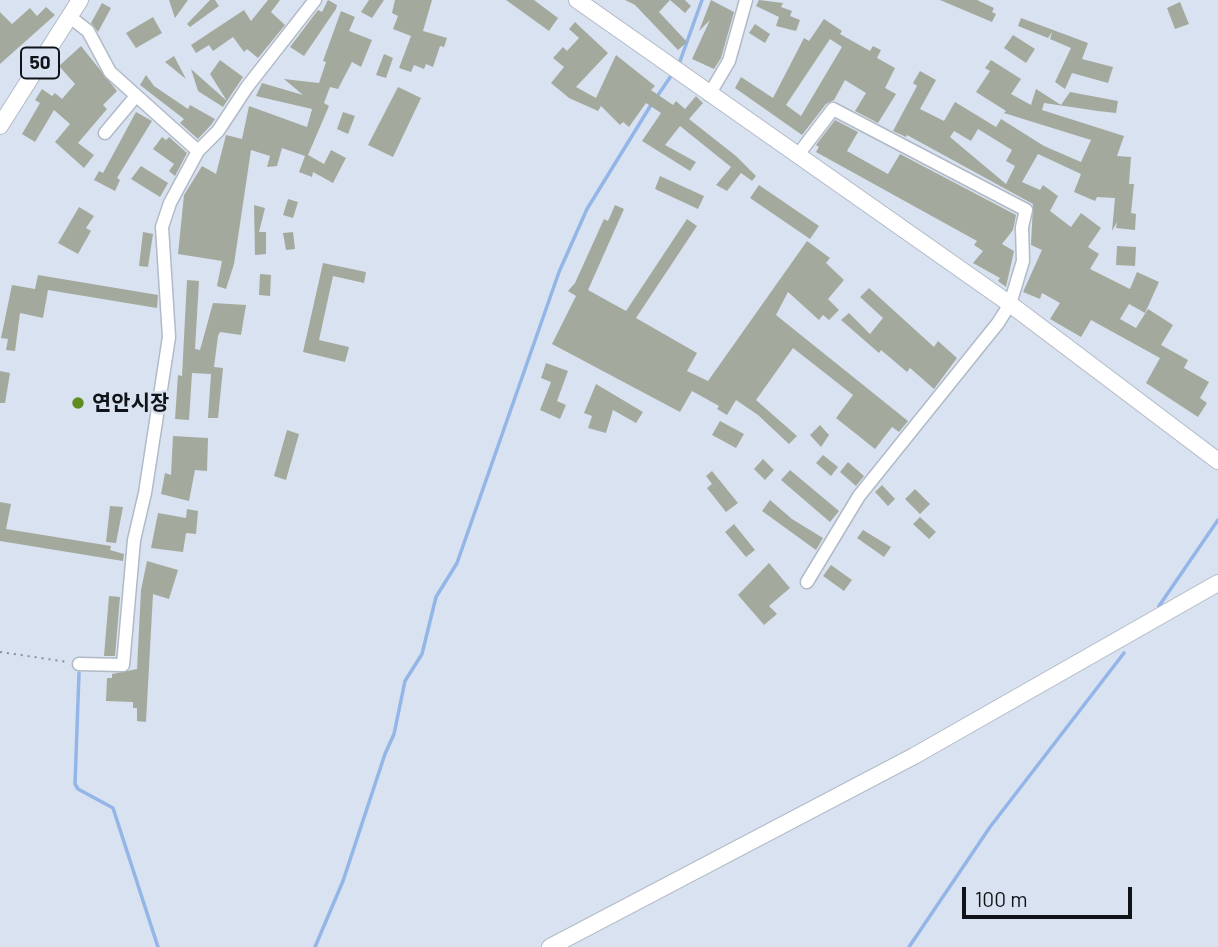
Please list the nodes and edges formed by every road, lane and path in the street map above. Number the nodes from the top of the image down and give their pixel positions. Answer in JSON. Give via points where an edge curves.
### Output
{"nodes":[{"id":1,"x":80,"y":0,"type":"edge"},
{"id":2,"x":315,"y":0,"type":"edge"},
{"id":3,"x":577,"y":0,"type":"edge"},
{"id":4,"x":746,"y":0,"type":"edge"},
{"id":5,"x":70,"y":17,"type":"junction"},
{"id":6,"x":709,"y":94,"type":"junction"},
{"id":7,"x":136,"y":96,"type":"junction"},
{"id":8,"x":0,"y":126,"type":"edge"},
{"id":9,"x":105,"y":133,"type":"dead end"},
{"id":10,"x":198,"y":151,"type":"junction"},
{"id":11,"x":797,"y":156,"type":"junction"},
{"id":12,"x":1010,"y":304,"type":"junction"},
{"id":13,"x":1218,"y":461,"type":"edge"},
{"id":14,"x":807,"y":582,"type":"dead end"},
{"id":15,"x":1218,"y":583,"type":"edge"},
{"id":16,"x":0,"y":652,"type":"edge"},
{"id":17,"x":79,"y":664,"type":"joint"},
{"id":18,"x":550,"y":947,"type":"edge"}],
"edges":[{"from":1,"to":5,"type":"main road","number":"50"},
{"from":2,"to":10,"type":"street","via":[[218,131]]},
{"from":3,"to":6,"type":"main road"},
{"from":4,"to":6,"type":"street","via":[[729,61]]},
{"from":5,"to":7,"type":"street","via":[[89,31],[110,72]]},
{"from":5,"to":8,"type":"main road","number":"50"},
{"from":6,"to":11,"type":"main road"},
{"from":7,"to":9,"type":"street"},
{"from":7,"to":10,"type":"street"},
{"from":10,"to":17,"type":"street","via":[[162,227],[169,337],[134,540],[123,665]]},
{"from":11,"to":12,"type":"main road"},
{"from":11,"to":12,"type":"street","via":[[833,109],[1026,210],[1023,261]]},
{"from":12,"to":13,"type":"main road"},
{"from":12,"to":14,"type":"street","via":[[859,496]]},
{"from":15,"to":18,"type":"main road","via":[[914,756]]},
{"from":16,"to":17,"type":"path"}]}
